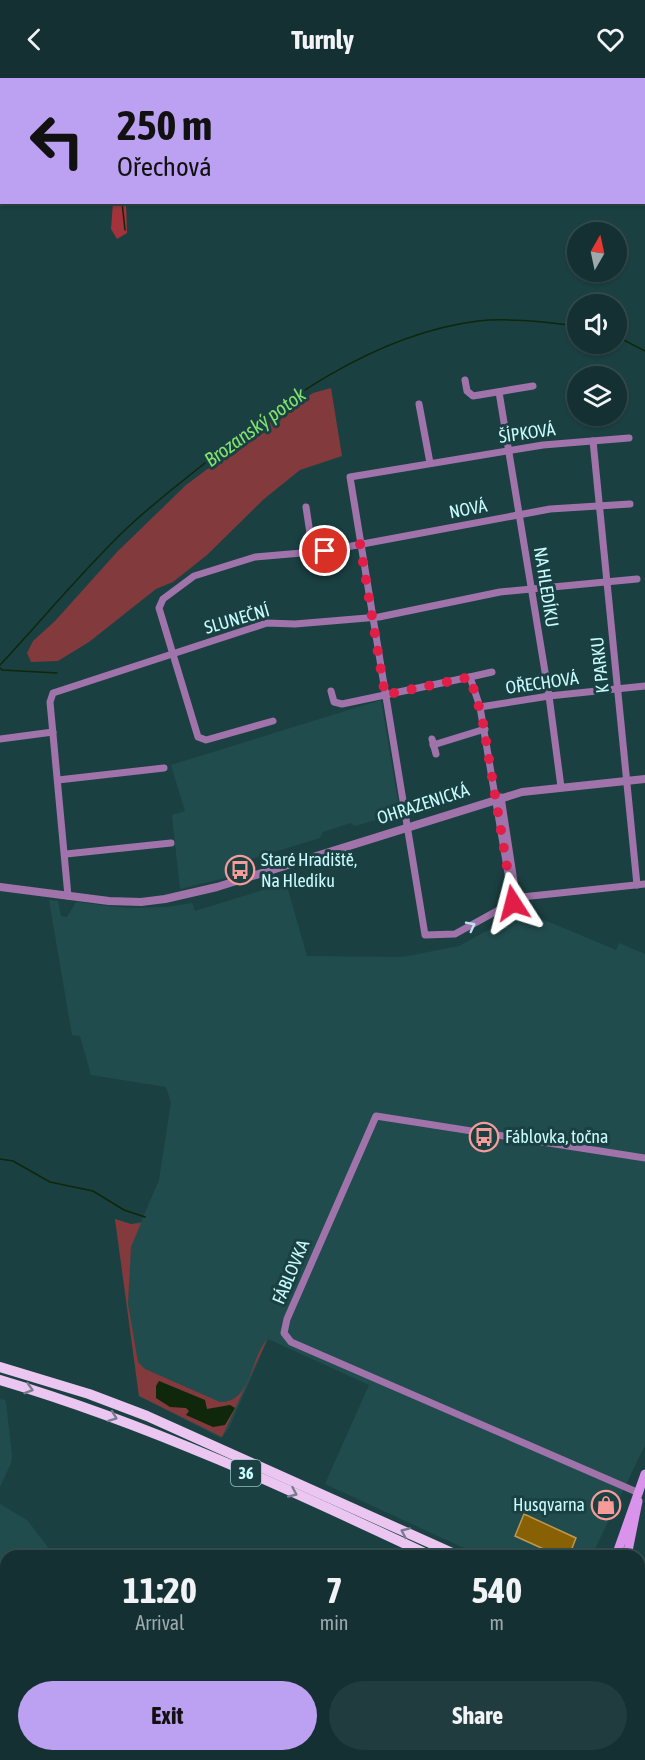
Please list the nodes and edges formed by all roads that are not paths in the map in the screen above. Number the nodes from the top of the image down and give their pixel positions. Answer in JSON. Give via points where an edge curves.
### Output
{"nodes":[{"id":1,"x":465,"y":380,"type":"dead end"},
{"id":2,"x":533,"y":386,"type":"dead end"},
{"id":3,"x":499,"y":392,"type":"junction"},
{"id":4,"x":419,"y":404,"type":"dead end"},
{"id":5,"x":629,"y":438,"type":"dead end"},
{"id":6,"x":593,"y":441,"type":"junction"},
{"id":7,"x":509,"y":450,"type":"junction"},
{"id":8,"x":430,"y":463,"type":"junction"},
{"id":9,"x":630,"y":504,"type":"dead end"},
{"id":10,"x":306,"y":507,"type":"dead end"},
{"id":11,"x":599,"y":507,"type":"junction"},
{"id":12,"x":519,"y":514,"type":"junction"},
{"id":13,"x":360,"y":544,"type":"junction"},
{"id":14,"x":313,"y":553,"type":"junction"},
{"id":15,"x":638,"y":579,"type":"dead end"},
{"id":16,"x":606,"y":582,"type":"junction"},
{"id":17,"x":530,"y":588,"type":"junction"},
{"id":18,"x":372,"y":618,"type":"junction"},
{"id":19,"x":172,"y":654,"type":"junction"},
{"id":20,"x":492,"y":672,"type":"dead end"},
{"id":21,"x":470,"y":677,"type":"junction"},
{"id":22,"x":645,"y":686,"type":"edge"},
{"id":23,"x":617,"y":689,"type":"junction"},
{"id":24,"x":331,"y":691,"type":"dead end"},
{"id":25,"x":385,"y":695,"type":"junction"},
{"id":26,"x":549,"y":696,"type":"junction"},
{"id":27,"x":480,"y":707,"type":"junction"},
{"id":28,"x":273,"y":721,"type":"dead end"},
{"id":29,"x":484,"y":729,"type":"junction"},
{"id":30,"x":53,"y":732,"type":"junction"},
{"id":31,"x":0,"y":739,"type":"edge"},
{"id":32,"x":436,"y":754,"type":"dead end"},
{"id":33,"x":164,"y":768,"type":"dead end"},
{"id":34,"x":645,"y":779,"type":"edge"},
{"id":35,"x":58,"y":780,"type":"junction"},
{"id":36,"x":628,"y":781,"type":"junction"},
{"id":37,"x":561,"y":787,"type":"junction"},
{"id":38,"x":498,"y":798,"type":"junction"},
{"id":39,"x":406,"y":827,"type":"junction"},
{"id":40,"x":171,"y":843,"type":"dead end"},
{"id":41,"x":66,"y":854,"type":"junction"},
{"id":42,"x":641,"y":884,"type":"edge"},
{"id":43,"x":0,"y":887,"type":"edge"},
{"id":44,"x":69,"y":896,"type":"junction"},
{"id":45,"x":516,"y":901,"type":"junction"},
{"id":46,"x":645,"y":1158,"type":"edge"},
{"id":47,"x":0,"y":1367,"type":"edge"},
{"id":48,"x":0,"y":1380,"type":"edge"},
{"id":49,"x":645,"y":1474,"type":"edge"},
{"id":50,"x":639,"y":1492,"type":"junction"},
{"id":51,"x":418,"y":1550,"type":"edge"},
{"id":52,"x":446,"y":1550,"type":"edge"},
{"id":53,"x":618,"y":1550,"type":"edge"},
{"id":54,"x":628,"y":1550,"type":"edge"}],
"edges":[{"from":1,"to":3,"type":"street","via":[[467,391],[473,396]]},
{"from":2,"to":3,"type":"street"},
{"from":3,"to":7,"type":"street","name":"NA HLEDÍKU"},
{"from":4,"to":8,"type":"street"},
{"from":5,"to":6,"type":"street","name":"ŠÍPKOVÁ"},
{"from":6,"to":7,"type":"street","name":"ŠÍPKOVÁ"},
{"from":6,"to":11,"type":"street","name":"K PARKU"},
{"from":7,"to":8,"type":"street","name":"ŠÍPKOVÁ"},
{"from":7,"to":12,"type":"street","name":"NA HLEDÍKU"},
{"from":8,"to":13,"type":"street","name":"ŠÍPKOVÁ","via":[[350,477]]},
{"from":9,"to":11,"type":"street","name":"NOVÁ"},
{"from":10,"to":14,"type":"street"},
{"from":11,"to":12,"type":"street","name":"NOVÁ"},
{"from":11,"to":16,"type":"street","name":"K PARKU"},
{"from":12,"to":13,"type":"street","name":"NOVÁ"},
{"from":12,"to":17,"type":"street","name":"NA HLEDÍKU"},
{"from":13,"to":14,"type":"street","name":"NOVÁ"},
{"from":13,"to":18,"type":"street"},
{"from":14,"to":19,"type":"street","name":"NOVÁ","via":[[255,557],[189,579],[159,605]]},
{"from":15,"to":16,"type":"street","name":"SLUNEČNÍ"},
{"from":16,"to":17,"type":"street","name":"SLUNEČNÍ"},
{"from":16,"to":23,"type":"street","name":"K PARKU"},
{"from":17,"to":18,"type":"street","name":"SLUNEČNÍ"},
{"from":17,"to":26,"type":"street","name":"NA HLEDÍKU"},
{"from":18,"to":19,"type":"street","name":"SLUNEČNÍ","via":[[267,623]]},
{"from":18,"to":25,"type":"street"},
{"from":19,"to":28,"type":"street","via":[[200,740]]},
{"from":19,"to":30,"type":"street","name":"SLUNEČNÍ","via":[[53,693]]},
{"from":20,"to":21,"type":"street","name":"OŘECHOVÁ"},
{"from":21,"to":25,"type":"street","name":"OŘECHOVÁ"},
{"from":21,"to":27,"type":"street"},
{"from":22,"to":23,"type":"street","name":"OŘECHOVÁ"},
{"from":23,"to":26,"type":"street","name":"OŘECHOVÁ"},
{"from":23,"to":36,"type":"street","name":"K PARKU"},
{"from":24,"to":25,"type":"street","name":"OŘECHOVÁ","via":[[339,705]]},
{"from":25,"to":39,"type":"street"},
{"from":26,"to":27,"type":"street","name":"OŘECHOVÁ"},
{"from":26,"to":37,"type":"street","name":"NA HLEDÍKU"},
{"from":27,"to":29,"type":"street"},
{"from":29,"to":32,"type":"street","via":[[433,742]]},
{"from":29,"to":38,"type":"street"},
{"from":30,"to":31,"type":"street"},
{"from":30,"to":35,"type":"street","name":"SLUNEČNÍ"},
{"from":33,"to":35,"type":"street"},
{"from":34,"to":36,"type":"street","name":"OHRAZENICKÁ"},
{"from":35,"to":41,"type":"street","name":"SLUNEČNÍ"},
{"from":36,"to":37,"type":"street","name":"OHRAZENICKÁ"},
{"from":36,"to":42,"type":"street","name":"K PARKU"},
{"from":37,"to":38,"type":"street","name":"OHRAZENICKÁ"},
{"from":38,"to":39,"type":"street","name":"OHRAZENICKÁ"},
{"from":38,"to":45,"type":"street"},
{"from":39,"to":44,"type":"street","name":"OHRAZENICKÁ","via":[[217,887],[165,899],[141,902]]},
{"from":39,"to":45,"type":"street","one_way":true,"via":[[425,935],[455,934]]},
{"from":40,"to":41,"type":"street"},
{"from":41,"to":44,"type":"street","name":"SLUNEČNÍ"},
{"from":42,"to":45,"type":"street"},
{"from":43,"to":44,"type":"street","name":"OHRAZENICKÁ"},
{"from":46,"to":50,"type":"street","name":"FÁBLOVKA","via":[[376,1116],[284,1333],[291,1342]]},
{"from":52,"to":47,"type":"main road","number":"36","one_way":true,"via":[[147,1416]]},
{"from":48,"to":51,"type":"main road","number":"36","one_way":true,"via":[[142,1427]]},
{"from":49,"to":50,"type":"main road"},
{"from":50,"to":53,"type":"main road"},
{"from":50,"to":54,"type":"main road"}]}
